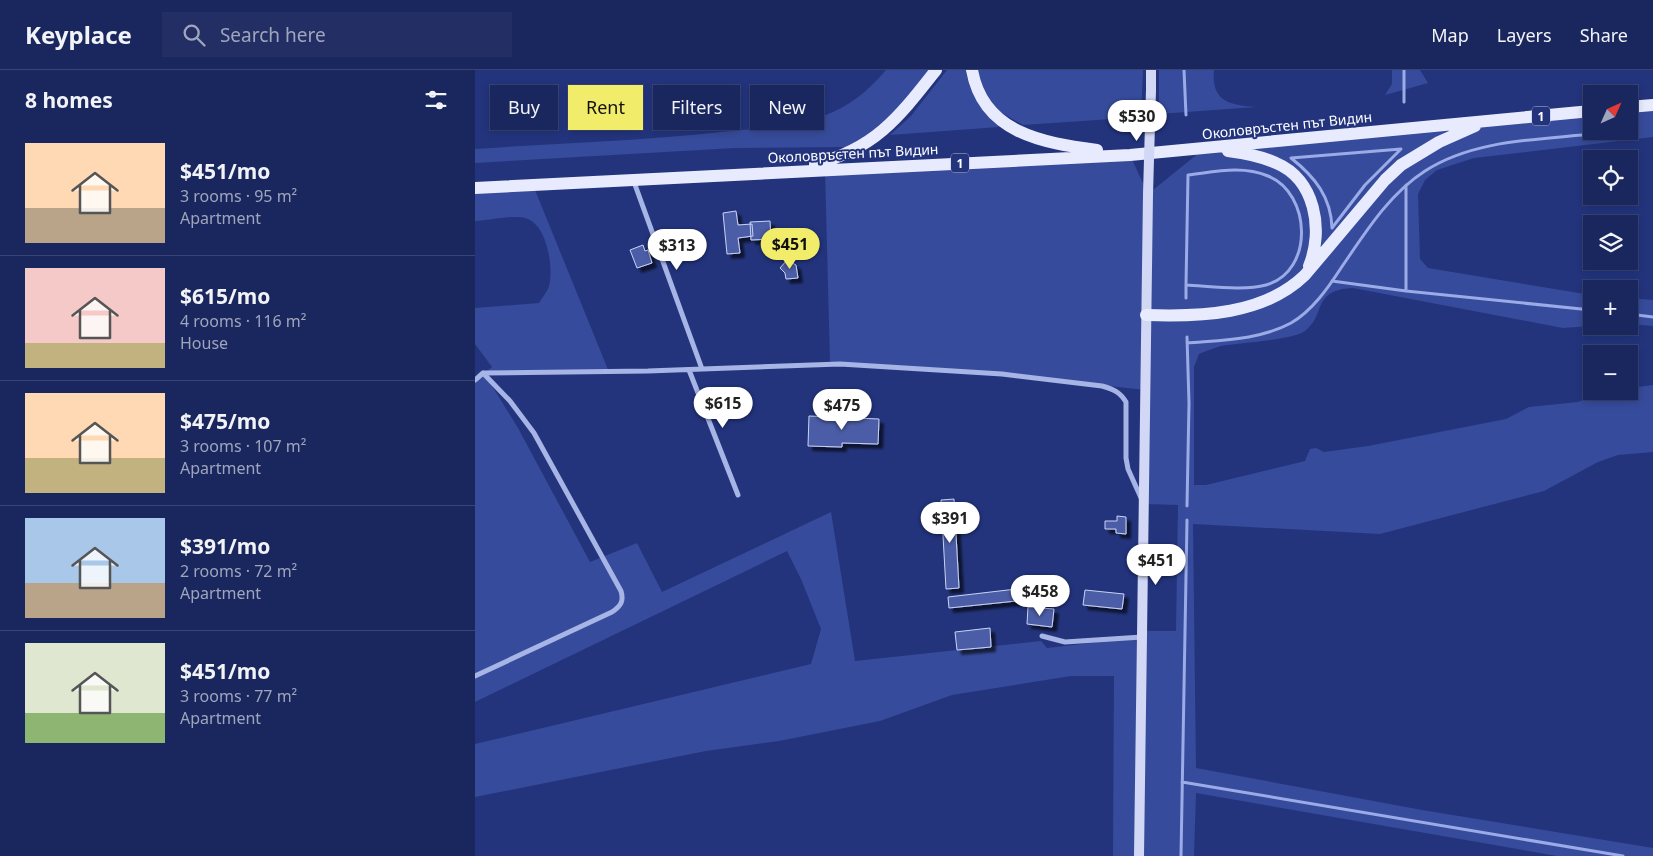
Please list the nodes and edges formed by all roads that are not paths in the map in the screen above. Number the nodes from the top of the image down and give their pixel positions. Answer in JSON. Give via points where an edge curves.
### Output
{"nodes":[{"id":1,"x":936,"y":70,"type":"edge"},
{"id":2,"x":972,"y":70,"type":"edge"},
{"id":3,"x":1151,"y":70,"type":"edge"},
{"id":4,"x":1653,"y":104,"type":"edge"},
{"id":5,"x":1638,"y":106,"type":"edge"},
{"id":6,"x":1583,"y":112,"type":"edge"},
{"id":7,"x":1491,"y":120,"type":"junction"},
{"id":8,"x":1205,"y":148,"type":"junction"},
{"id":9,"x":1129,"y":155,"type":"junction"},
{"id":10,"x":790,"y":171,"type":"junction"},
{"id":11,"x":633,"y":179,"type":"junction"},
{"id":12,"x":475,"y":188,"type":"edge"},
{"id":13,"x":1305,"y":275,"type":"junction"},
{"id":14,"x":1145,"y":315,"type":"junction"},
{"id":15,"x":702,"y":369,"type":"junction"},
{"id":16,"x":689,"y":370,"type":"junction"},
{"id":17,"x":483,"y":373,"type":"junction"},
{"id":18,"x":475,"y":380,"type":"edge"},
{"id":19,"x":738,"y":495,"type":"dead end"},
{"id":20,"x":1144,"y":504,"type":"junction"},
{"id":21,"x":1042,"y":636,"type":"dead end"},
{"id":22,"x":1143,"y":637,"type":"junction"},
{"id":23,"x":475,"y":676,"type":"edge"},
{"id":24,"x":1139,"y":856,"type":"edge"}],
"edges":[{"from":1,"to":10,"type":"main road","via":[[903,111],[871,140],[840,158]]},
{"from":2,"to":9,"type":"main road","via":[[985,105],[1003,123],[1018,132],[1052,143]]},
{"from":3,"to":14,"type":"main road","bridge":true},
{"from":4,"to":5,"type":"main road"},
{"from":6,"to":7,"type":"main road","name":"Околовръстен път Видин","number":"1"},
{"from":7,"to":8,"type":"main road","name":"Околовръстен път Видин","number":"1"},
{"from":7,"to":13,"type":"main road","via":[[1439,142],[1401,165]]},
{"from":8,"to":9,"type":"main road","name":"Околовръстен път Видин","number":"1"},
{"from":8,"to":13,"type":"main road","via":[[1241,152],[1278,163],[1300,181],[1313,203],[1317,231],[1315,252]]},
{"from":9,"to":10,"type":"main road","name":"Околовръстен път Видин","number":"1"},
{"from":10,"to":11,"type":"main road","name":"Околовръстен път Видин","number":"1"},
{"from":11,"to":12,"type":"main road","name":"Околовръстен път Видин","number":"1"},
{"from":11,"to":15,"type":"street"},
{"from":13,"to":14,"type":"main road","via":[[1292,288],[1270,301],[1246,309],[1171,316]]},
{"from":14,"to":20,"type":"main road"},
{"from":15,"to":16,"type":"street"},
{"from":15,"to":20,"type":"street","via":[[850,364],[1002,374],[1114,389],[1126,402],[1126,458]]},
{"from":16,"to":17,"type":"street"},
{"from":16,"to":19,"type":"street"},
{"from":17,"to":18,"type":"street"},
{"from":17,"to":23,"type":"street","via":[[534,433],[621,590],[622,601],[612,612]]},
{"from":20,"to":22,"type":"main road"},
{"from":21,"to":22,"type":"street","via":[[1065,642]]},
{"from":22,"to":24,"type":"main road"}]}
